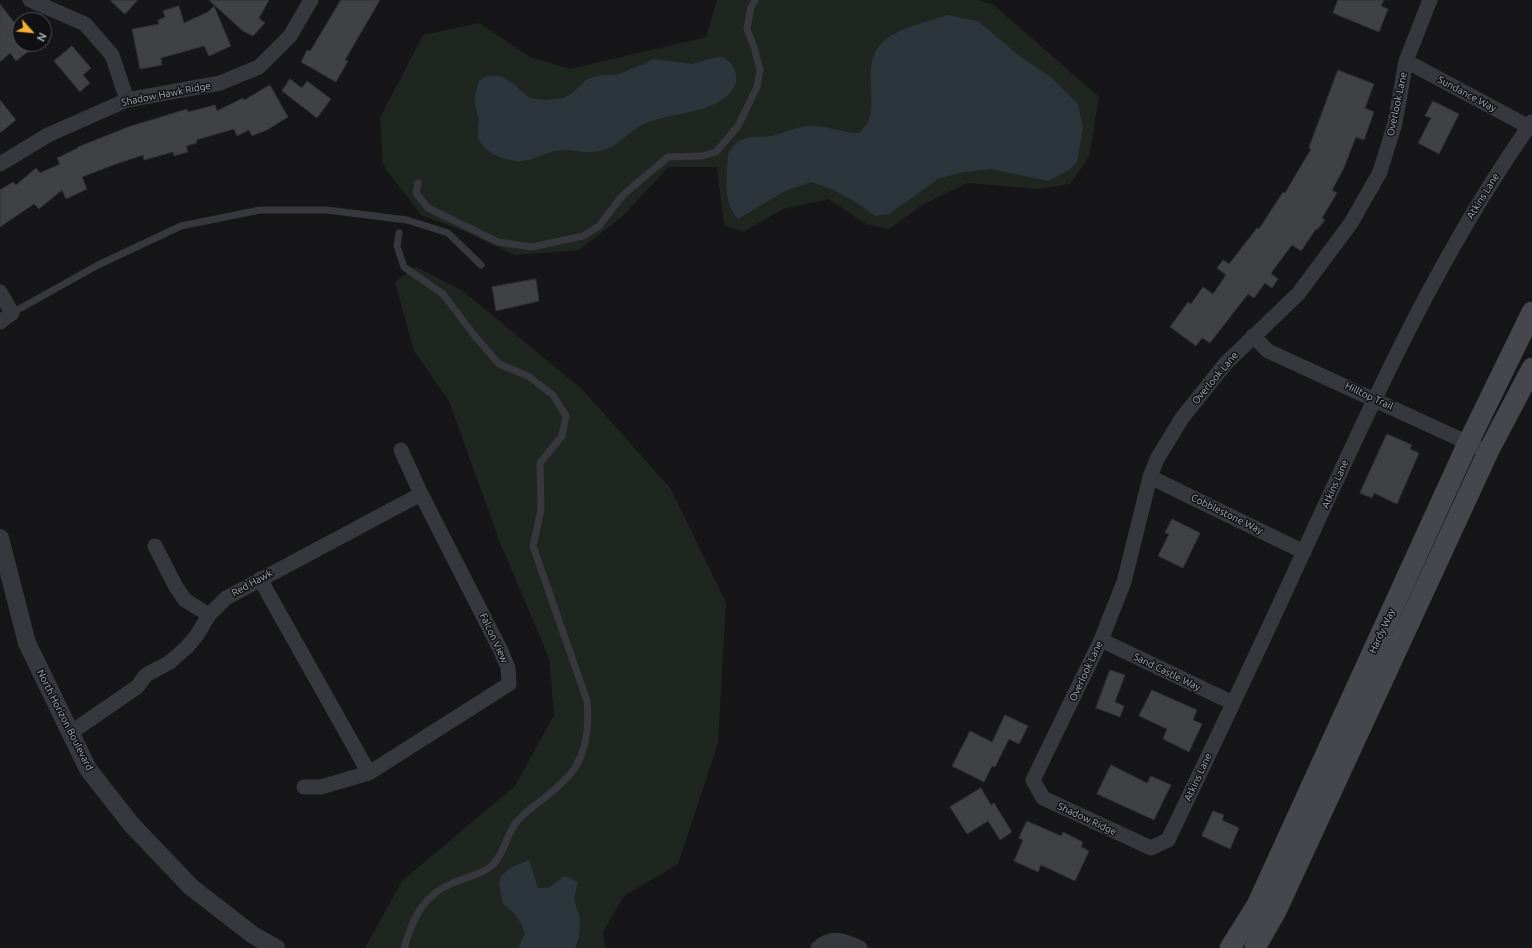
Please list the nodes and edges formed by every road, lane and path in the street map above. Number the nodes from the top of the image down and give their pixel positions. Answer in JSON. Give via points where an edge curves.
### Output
{"nodes":[{"id":1,"x":30,"y":0,"type":"edge"},
{"id":2,"x":311,"y":0,"type":"edge"},
{"id":3,"x":755,"y":0,"type":"edge"},
{"id":4,"x":1430,"y":0,"type":"edge"},
{"id":5,"x":1406,"y":61,"type":"junction"},
{"id":6,"x":127,"y":100,"type":"junction"},
{"id":7,"x":1530,"y":124,"type":"edge"},
{"id":8,"x":0,"y":164,"type":"edge"},
{"id":9,"x":418,"y":183,"type":"dead end"},
{"id":10,"x":399,"y":233,"type":"dead end"},
{"id":11,"x":481,"y":265,"type":"dead end"},
{"id":12,"x":0,"y":292,"type":"edge"},
{"id":13,"x":1532,"y":312,"type":"edge"},
{"id":14,"x":12,"y":313,"type":"junction"},
{"id":15,"x":0,"y":322,"type":"edge"},
{"id":16,"x":1253,"y":336,"type":"junction"},
{"id":17,"x":1532,"y":368,"type":"edge"},
{"id":18,"x":1374,"y":398,"type":"junction"},
{"id":19,"x":1468,"y":443,"type":"junction"},
{"id":20,"x":401,"y":450,"type":"dead end"},
{"id":21,"x":1488,"y":452,"type":"junction"},
{"id":22,"x":1150,"y":477,"type":"junction"},
{"id":23,"x":421,"y":494,"type":"junction"},
{"id":24,"x":0,"y":538,"type":"edge"},
{"id":25,"x":155,"y":546,"type":"dead end"},
{"id":26,"x":1304,"y":552,"type":"junction"},
{"id":27,"x":260,"y":579,"type":"junction"},
{"id":28,"x":209,"y":615,"type":"junction"},
{"id":29,"x":1101,"y":640,"type":"junction"},
{"id":30,"x":1233,"y":703,"type":"junction"},
{"id":31,"x":70,"y":733,"type":"junction"},
{"id":32,"x":369,"y":773,"type":"junction"},
{"id":33,"x":1033,"y":780,"type":"joint"},
{"id":34,"x":304,"y":787,"type":"dead end"},
{"id":35,"x":1151,"y":848,"type":"joint"},
{"id":36,"x":821,"y":945,"type":"edge"},
{"id":37,"x":276,"y":948,"type":"edge"},
{"id":38,"x":404,"y":948,"type":"edge"},
{"id":39,"x":860,"y":948,"type":"edge"},
{"id":40,"x":1230,"y":948,"type":"edge"},
{"id":41,"x":1255,"y":948,"type":"edge"}],
"edges":[{"from":1,"to":6,"type":"street","via":[[85,24],[112,55]]},
{"from":2,"to":6,"type":"street","name":"Shadow Hawk Ridge","via":[[290,36],[259,67],[220,83]]},
{"from":3,"to":9,"type":"lane","via":[[747,29],[760,70],[757,87],[738,126],[716,152],[702,156],[668,157],[623,195],[599,226],[583,236],[532,247],[498,242],[428,208],[416,193]]},
{"from":4,"to":5,"type":"street","name":"Overlook Lane"},
{"from":5,"to":7,"type":"street","name":"Sundance Way"},
{"from":5,"to":16,"type":"street","name":"Overlook Lane","via":[[1395,123],[1376,178],[1351,223],[1298,294]]},
{"from":6,"to":8,"type":"street","name":"Shadow Hawk Ridge","via":[[48,135]]},
{"from":7,"to":18,"type":"street","name":"Atkins Lane","via":[[1480,200],[1442,265]]},
{"from":10,"to":38,"type":"lane","via":[[397,246],[404,267],[443,294],[500,364],[528,376],[553,395],[566,416],[562,436],[540,462],[541,510],[533,546],[585,694],[589,721],[576,766],[542,801],[526,811],[515,825],[500,856],[489,868],[442,887],[427,899],[410,926]]},
{"from":11,"to":14,"type":"lane","via":[[448,233],[407,220],[328,210],[260,210],[181,226],[98,265]]},
{"from":12,"to":14,"type":"street"},
{"from":13,"to":19,"type":"main road","name":"Hardy Way"},
{"from":14,"to":15,"type":"street"},
{"from":16,"to":18,"type":"street","name":"Hilltop Trail","via":[[1268,351]]},
{"from":16,"to":22,"type":"street","name":"Overlook Lane","via":[[1226,362],[1182,418],[1157,459]]},
{"from":17,"to":21,"type":"main road"},
{"from":18,"to":19,"type":"street","name":"Hilltop Trail"},
{"from":18,"to":26,"type":"street","name":"Atkins Lane"},
{"from":19,"to":21,"type":"street","name":"Hilltop Trail"},
{"from":19,"to":40,"type":"main road","name":"Hardy Way","via":[[1257,905]]},
{"from":20,"to":23,"type":"street","name":"Falcon View"},
{"from":21,"to":41,"type":"main road","via":[[1276,911]]},
{"from":22,"to":26,"type":"street","name":"Cobblestone Way"},
{"from":22,"to":29,"type":"street","name":"Overlook Lane","via":[[1124,582]]},
{"from":23,"to":27,"type":"street","name":"Red Hawk"},
{"from":23,"to":32,"type":"street","name":"Falcon View","via":[[501,651],[508,668],[509,684]]},
{"from":24,"to":31,"type":"street","name":"North Horizon Boulevard","via":[[27,643]]},
{"from":25,"to":28,"type":"street","via":[[176,587],[186,600]]},
{"from":26,"to":30,"type":"street","name":"Atkins Lane"},
{"from":27,"to":28,"type":"street","name":"Red Hawk","via":[[226,598]]},
{"from":27,"to":32,"type":"street"},
{"from":28,"to":31,"type":"street","name":"Red Hawk","via":[[197,635],[170,662],[146,675],[137,687]]},
{"from":29,"to":30,"type":"street","name":"Sand Castle Way"},
{"from":29,"to":33,"type":"street","name":"Overlook Lane"},
{"from":30,"to":35,"type":"street","name":"Atkins Lane","via":[[1168,840]]},
{"from":31,"to":37,"type":"street","name":"North Horizon Boulevard","via":[[88,769],[131,824],[180,876],[253,935]]},
{"from":32,"to":34,"type":"street","name":"Falcon View","via":[[322,787]]},
{"from":33,"to":35,"type":"street","name":"Shadow Ridge","via":[[1043,798]]},
{"from":36,"to":39,"type":"street","via":[[841,939]]}]}
